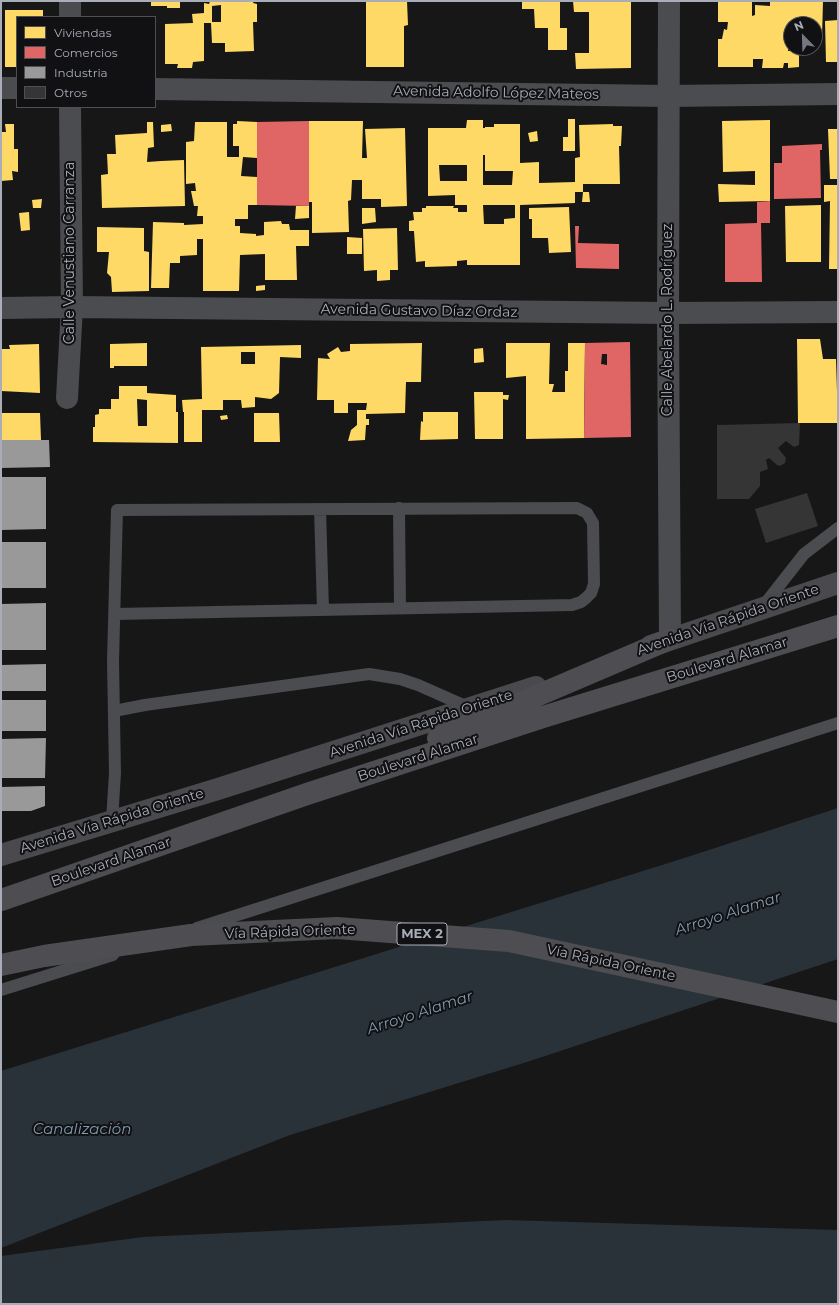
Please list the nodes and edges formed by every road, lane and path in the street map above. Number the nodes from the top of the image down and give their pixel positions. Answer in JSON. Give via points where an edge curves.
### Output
{"nodes":[{"id":1,"x":70,"y":1,"type":"edge"},
{"id":2,"x":669,"y":1,"type":"edge"},
{"id":3,"x":70,"y":16,"type":"edge"},
{"id":4,"x":1,"y":88,"type":"edge"},
{"id":5,"x":16,"y":88,"type":"edge"},
{"id":6,"x":156,"y":89,"type":"edge"},
{"id":7,"x":838,"y":94,"type":"edge"},
{"id":8,"x":668,"y":96,"type":"junction"},
{"id":9,"x":70,"y":108,"type":"edge"},
{"id":10,"x":72,"y":306,"type":"junction"},
{"id":11,"x":1,"y":308,"type":"edge"},
{"id":12,"x":838,"y":312,"type":"edge"},
{"id":13,"x":668,"y":314,"type":"junction"},
{"id":14,"x":67,"y":398,"type":"dead end"},
{"id":15,"x":399,"y":508,"type":"junction"},
{"id":16,"x":320,"y":509,"type":"junction"},
{"id":17,"x":838,"y":528,"type":"edge"},
{"id":18,"x":838,"y":584,"type":"edge"},
{"id":19,"x":400,"y":608,"type":"junction"},
{"id":20,"x":762,"y":608,"type":"junction"},
{"id":21,"x":323,"y":610,"type":"junction"},
{"id":22,"x":115,"y":614,"type":"junction"},
{"id":23,"x":838,"y":626,"type":"edge"},
{"id":24,"x":670,"y":639,"type":"junction"},
{"id":25,"x":470,"y":708,"type":"junction"},
{"id":26,"x":114,"y":711,"type":"junction"},
{"id":27,"x":838,"y":723,"type":"edge"},
{"id":28,"x":307,"y":794,"type":"junction"},
{"id":29,"x":112,"y":821,"type":"junction"},
{"id":30,"x":1,"y":855,"type":"edge"},
{"id":31,"x":1,"y":900,"type":"edge"},
{"id":32,"x":1,"y":965,"type":"edge"},
{"id":33,"x":1,"y":990,"type":"edge"},
{"id":34,"x":838,"y":1012,"type":"edge"}],
"edges":[{"from":1,"to":3,"type":"street"},
{"from":2,"to":8,"type":"street","name":"Calle Abelardo L. Rodríguez"},
{"from":4,"to":5,"type":"street"},
{"from":6,"to":8,"type":"street","name":"Avenida Adolfo López Mateos"},
{"from":7,"to":8,"type":"street","name":"Avenida Adolfo López Mateos"},
{"from":8,"to":13,"type":"street","name":"Calle Abelardo L. Rodríguez"},
{"from":9,"to":10,"type":"street","name":"Calle Venustiano Carranza"},
{"from":10,"to":11,"type":"street","name":"Avenida Gustavo Díaz Ordaz"},
{"from":10,"to":13,"type":"street","name":"Avenida Gustavo Díaz Ordaz"},
{"from":10,"to":14,"type":"street","name":"Calle Venustiano Carranza"},
{"from":12,"to":13,"type":"street","name":"Avenida Gustavo Díaz Ordaz"},
{"from":13,"to":24,"type":"street","name":"Calle Abelardo L. Rodríguez"},
{"from":15,"to":16,"type":"lane"},
{"from":15,"to":19,"type":"lane"},
{"from":15,"to":19,"type":"lane","via":[[577,508],[587,513],[593,523],[594,584],[586,598],[572,605]]},
{"from":16,"to":21,"type":"lane"},
{"from":16,"to":22,"type":"lane","via":[[117,510]]},
{"from":17,"to":20,"type":"lane","via":[[804,554]]},
{"from":18,"to":20,"type":"main road","name":"Avenida Vía Rápida Oriente"},
{"from":19,"to":21,"type":"lane"},
{"from":20,"to":24,"type":"main road","name":"Avenida Vía Rápida Oriente"},
{"from":21,"to":22,"type":"lane"},
{"from":22,"to":26,"type":"lane"},
{"from":23,"to":28,"type":"highway","name":"Boulevard Alamar","via":[[543,717]]},
{"from":24,"to":25,"type":"main road","name":"Avenida Vía Rápida Oriente"},
{"from":24,"to":28,"type":"highway"},
{"from":25,"to":26,"type":"lane","via":[[406,681],[368,674]]},
{"from":25,"to":29,"type":"main road","name":"Avenida Vía Rápida Oriente"},
{"from":26,"to":29,"type":"lane","via":[[115,773]]},
{"from":27,"to":33,"type":"lane"},
{"from":28,"to":31,"type":"highway","name":"Boulevard Alamar"},
{"from":29,"to":30,"type":"main road","name":"Avenida Vía Rápida Oriente"},
{"from":32,"to":34,"type":"highway","name":"Vía Rápida Oriente","number":"MEX 2","bridge":true,"via":[[44,956],[191,935],[336,928],[509,941]]}]}
